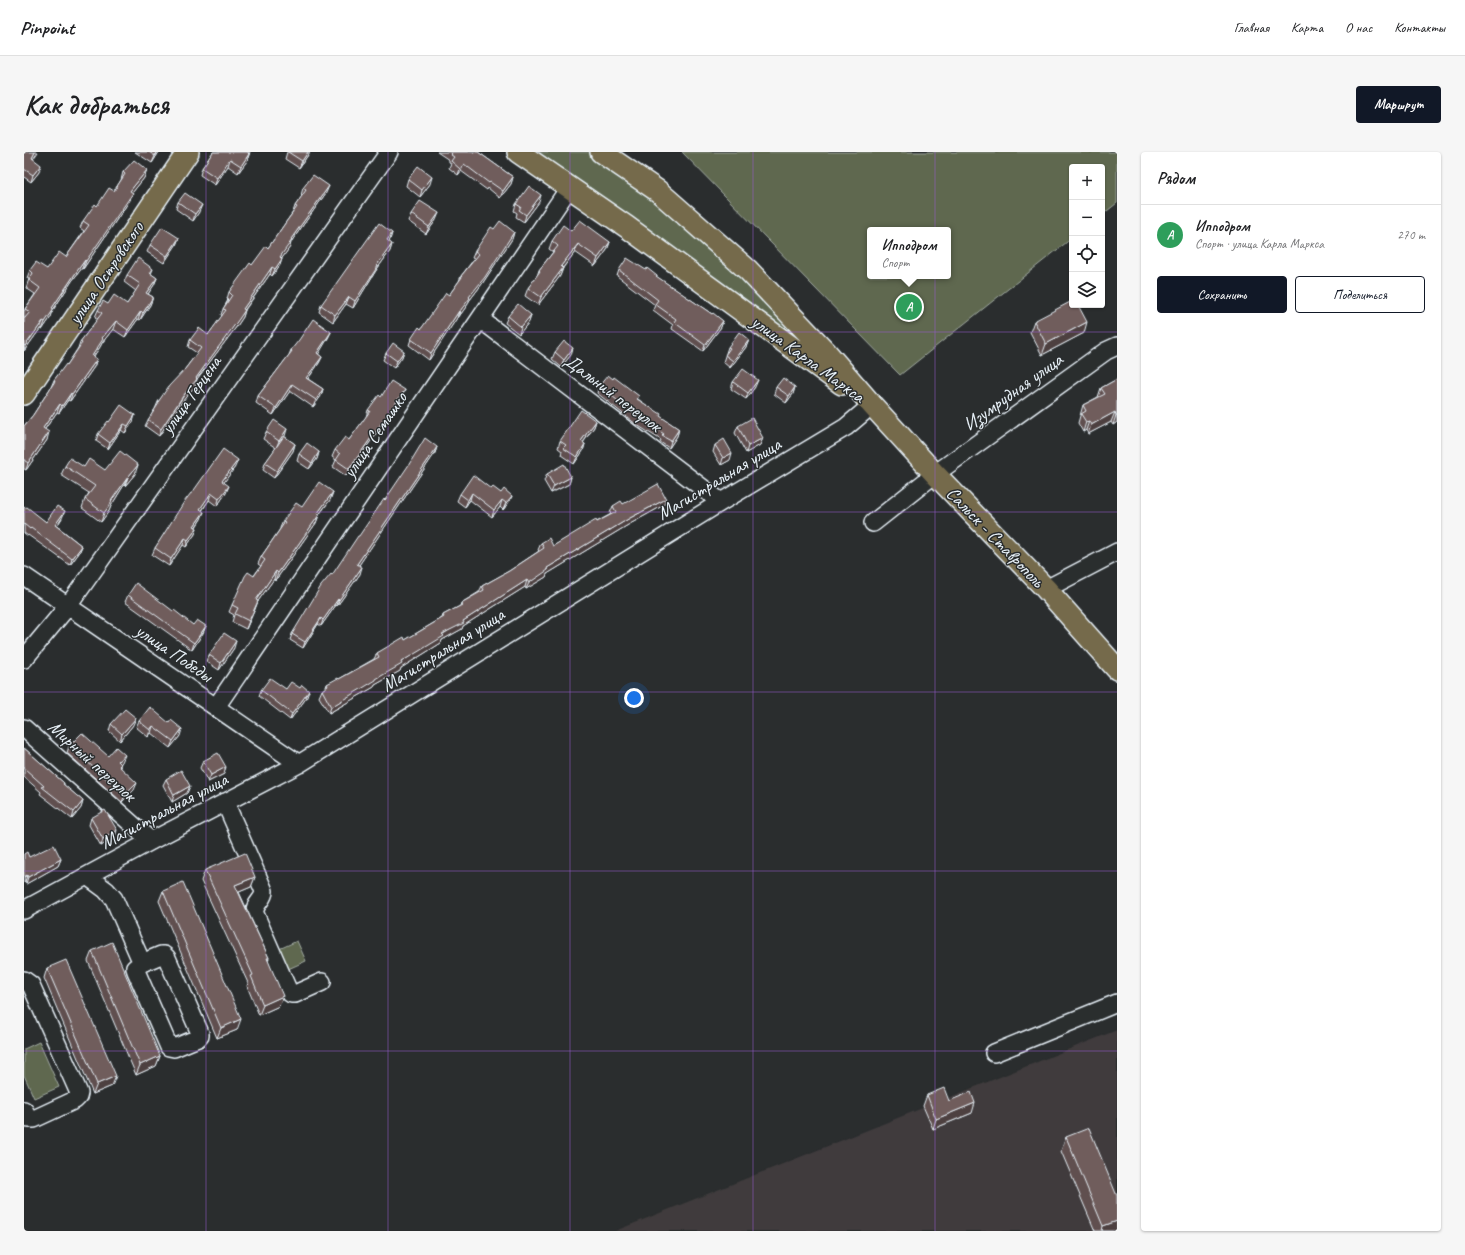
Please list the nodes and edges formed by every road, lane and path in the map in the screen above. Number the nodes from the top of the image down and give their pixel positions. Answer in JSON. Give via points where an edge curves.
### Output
{"nodes":[{"id":1,"x":188,"y":152,"type":"edge"},
{"id":2,"x":389,"y":152,"type":"edge"},
{"id":3,"x":518,"y":152,"type":"edge"},
{"id":4,"x":601,"y":152,"type":"edge"},
{"id":5,"x":570,"y":188,"type":"junction"},
{"id":6,"x":480,"y":318,"type":"junction"},
{"id":7,"x":1117,"y":346,"type":"edge"},
{"id":8,"x":26,"y":386,"type":"edge"},
{"id":9,"x":872,"y":405,"type":"junction"},
{"id":10,"x":935,"y":474,"type":"junction"},
{"id":11,"x":721,"y":502,"type":"junction"},
{"id":12,"x":873,"y":523,"type":"dead end"},
{"id":13,"x":1117,"y":552,"type":"edge"},
{"id":14,"x":24,"y":576,"type":"edge"},
{"id":15,"x":1046,"y":589,"type":"junction"},
{"id":16,"x":68,"y":606,"type":"junction"},
{"id":17,"x":24,"y":660,"type":"edge"},
{"id":18,"x":1117,"y":669,"type":"edge"},
{"id":19,"x":216,"y":707,"type":"junction"},
{"id":20,"x":24,"y":728,"type":"edge"},
{"id":21,"x":299,"y":764,"type":"junction"},
{"id":22,"x":225,"y":802,"type":"junction"},
{"id":23,"x":151,"y":841,"type":"junction"},
{"id":24,"x":87,"y":876,"type":"junction"},
{"id":25,"x":24,"y":910,"type":"edge"},
{"id":26,"x":142,"y":963,"type":"junction"},
{"id":27,"x":24,"y":980,"type":"edge"},
{"id":28,"x":322,"y":982,"type":"dead end"},
{"id":29,"x":1117,"y":1004,"type":"edge"},
{"id":30,"x":994,"y":1053,"type":"dead end"},
{"id":31,"x":24,"y":1110,"type":"edge"}],
"edges":[{"from":1,"to":8,"type":"main road","name":"улица Островского"},
{"from":2,"to":16,"type":"street","name":"улица Герцена"},
{"from":3,"to":5,"type":"main road","name":"улица Карла Маркса"},
{"from":4,"to":9,"type":"main road","name":"улица Карла Маркса","via":[[658,191],[748,270],[827,353]]},
{"from":5,"to":6,"type":"street","name":"улица Семашко"},
{"from":5,"to":9,"type":"main road","name":"улица Карла Маркса"},
{"from":6,"to":11,"type":"street","name":"Дальний переулок"},
{"from":6,"to":19,"type":"street","name":"улица Семашко"},
{"from":7,"to":10,"type":"street","name":"Изумрудная улица","via":[[1106,351]]},
{"from":9,"to":10,"type":"main road","name":"Сальск - Ставрополь"},
{"from":9,"to":11,"type":"street","name":"Магистральная улица","via":[[846,427]]},
{"from":10,"to":12,"type":"street","name":"Изумрудная улица"},
{"from":10,"to":15,"type":"main road","name":"Сальск - Ставрополь"},
{"from":11,"to":21,"type":"street","name":"Магистральная улица"},
{"from":13,"to":15,"type":"street"},
{"from":14,"to":16,"type":"street","name":"улица Победы"},
{"from":15,"to":18,"type":"main road","name":"Сальск - Ставрополь"},
{"from":16,"to":17,"type":"street","name":"улица Герцена"},
{"from":16,"to":19,"type":"street","name":"улица Победы"},
{"from":19,"to":21,"type":"street","name":"улица Победы"},
{"from":20,"to":23,"type":"street","name":"Мирный переулок"},
{"from":21,"to":22,"type":"street","name":"Магистральная улица"},
{"from":22,"to":23,"type":"street","name":"Магистральная улица"},
{"from":22,"to":28,"type":"street","via":[[264,891],[254,910],[289,992],[295,994]]},
{"from":23,"to":24,"type":"street","name":"Магистральная улица"},
{"from":24,"to":25,"type":"street","name":"Магистральная улица"},
{"from":24,"to":26,"type":"street","via":[[114,899]]},
{"from":26,"to":26,"type":"street","via":[[161,955],[167,958],[200,1033],[198,1038],[174,1048],[169,1047],[135,968]]},
{"from":27,"to":31,"type":"street","via":[[31,985],[79,1093],[75,1100],[34,1119],[29,1119]]},
{"from":29,"to":30,"type":"street"}]}
